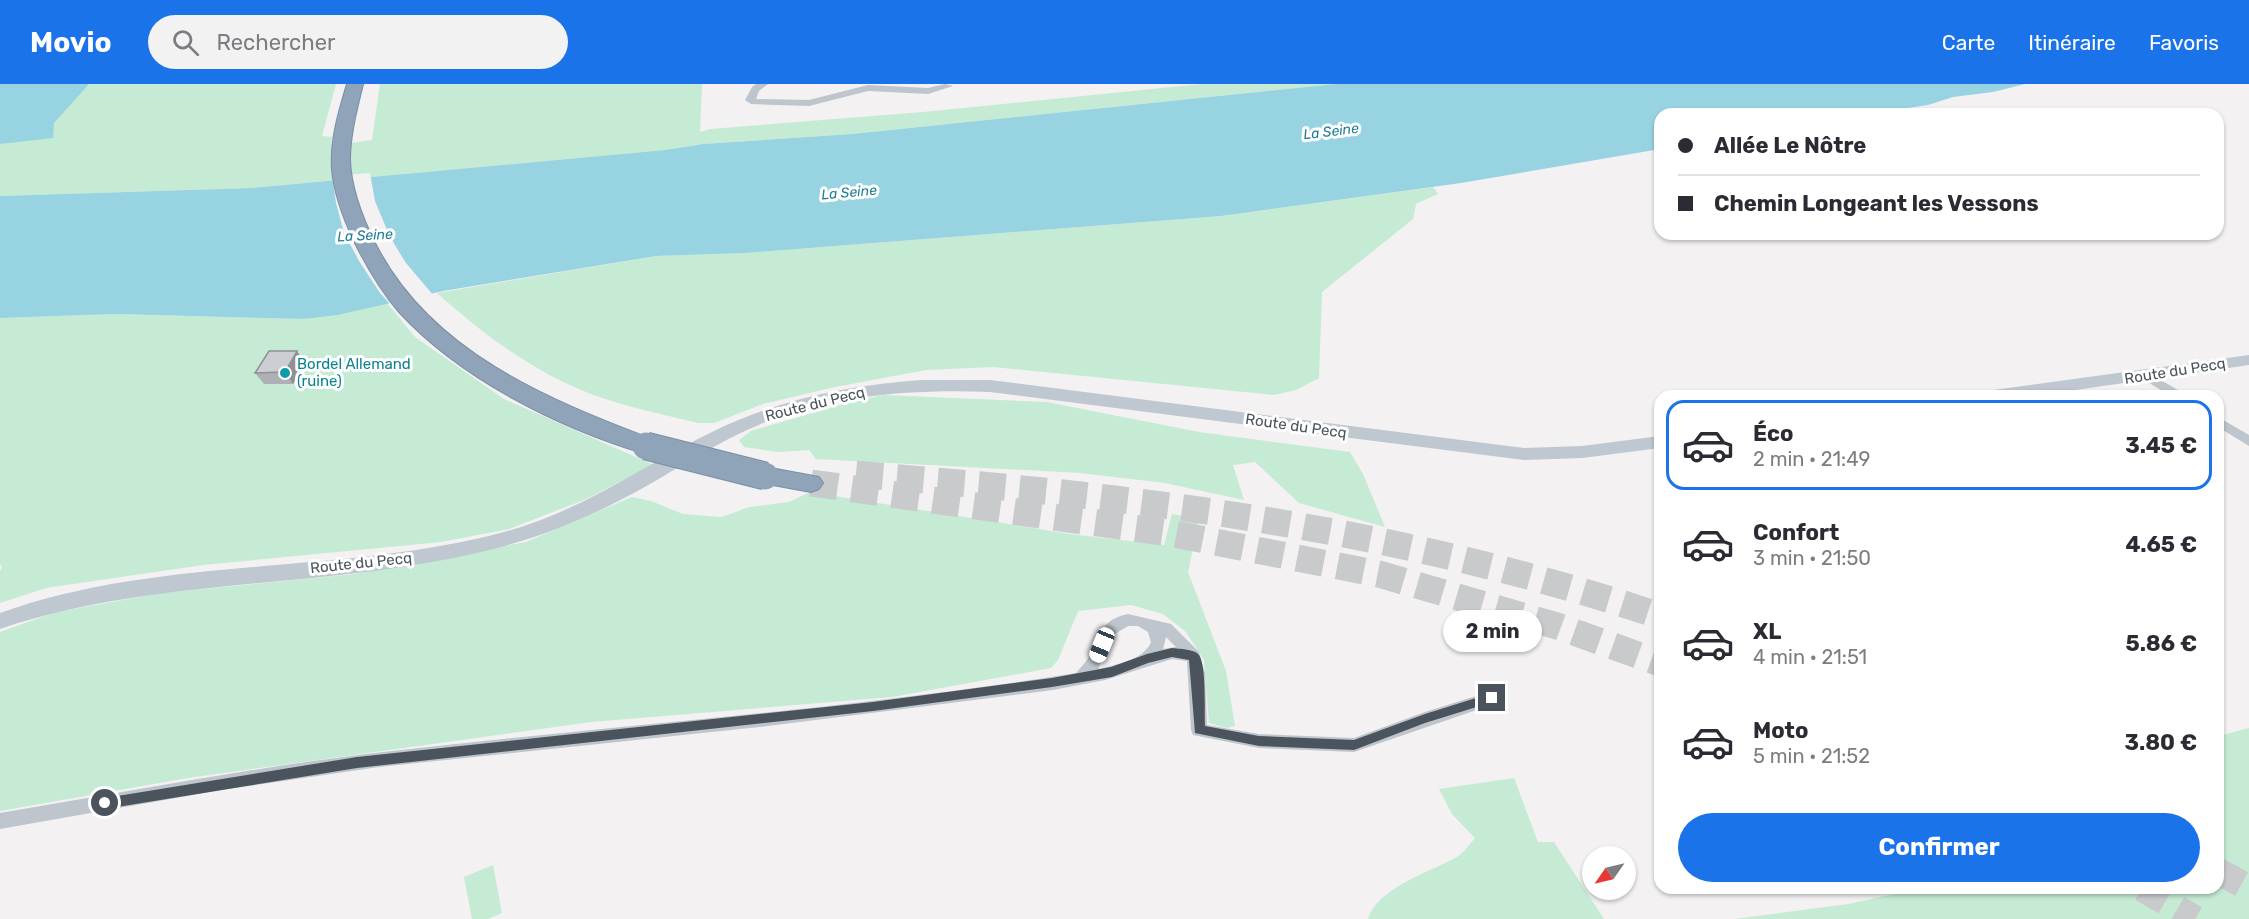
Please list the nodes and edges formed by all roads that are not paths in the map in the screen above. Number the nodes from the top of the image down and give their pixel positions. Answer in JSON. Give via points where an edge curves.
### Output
{"nodes":[{"id":1,"x":355,"y":84,"type":"edge"},
{"id":2,"x":366,"y":84,"type":"edge"},
{"id":3,"x":763,"y":84,"type":"edge"},
{"id":4,"x":868,"y":86,"type":"edge"},
{"id":5,"x":948,"y":86,"type":"dead end"},
{"id":6,"x":350,"y":143,"type":"junction"},
{"id":7,"x":2249,"y":360,"type":"edge"},
{"id":8,"x":2147,"y":376,"type":"junction"},
{"id":9,"x":2040,"y":390,"type":"edge"},
{"id":10,"x":2169,"y":390,"type":"edge"},
{"id":11,"x":2224,"y":425,"type":"edge"},
{"id":12,"x":2249,"y":441,"type":"edge"},
{"id":13,"x":1654,"y":443,"type":"edge"},
{"id":14,"x":814,"y":477,"type":"tunnel mouth"},
{"id":15,"x":0,"y":621,"type":"edge"},
{"id":16,"x":1152,"y":626,"type":"junction"},
{"id":17,"x":1194,"y":656,"type":"junction"},
{"id":18,"x":1147,"y":659,"type":"junction"},
{"id":19,"x":1082,"y":677,"type":"junction"},
{"id":20,"x":1492,"y":698,"type":"dead end"},
{"id":21,"x":0,"y":821,"type":"edge"}],
"edges":[{"from":1,"to":6,"type":"highway"},
{"from":2,"to":6,"type":"highway"},
{"from":3,"to":4,"type":"street","via":[[750,100],[808,103]]},
{"from":4,"to":5,"type":"street","via":[[928,91]]},
{"from":6,"to":14,"type":"highway","bridge":true,"via":[[341,162],[347,197],[365,247],[407,308],[472,362],[522,393],[587,424],[682,457]]},
{"from":7,"to":8,"type":"main road","name":"Route du Pecq"},
{"from":8,"to":9,"type":"main road","name":"Route du Pecq"},
{"from":8,"to":10,"type":"street"},
{"from":11,"to":12,"type":"street"},
{"from":13,"to":15,"type":"main road","name":"Route du Pecq","via":[[1524,454],[990,386],[948,384],[870,390],[832,396],[759,418],[586,509],[507,538],[421,557],[103,593],[51,604]]},
{"from":16,"to":17,"type":"street","via":[[1166,628]]},
{"from":16,"to":18,"type":"street","via":[[1159,643]]},
{"from":16,"to":19,"type":"street","via":[[1127,619],[1112,626]]},
{"from":17,"to":18,"type":"street","via":[[1172,653]]},
{"from":17,"to":20,"type":"street","via":[[1199,730],[1259,741],[1354,745]]},
{"from":18,"to":19,"type":"street","via":[[1112,672]]},
{"from":19,"to":21,"type":"street","via":[[862,708],[357,763]]}]}
